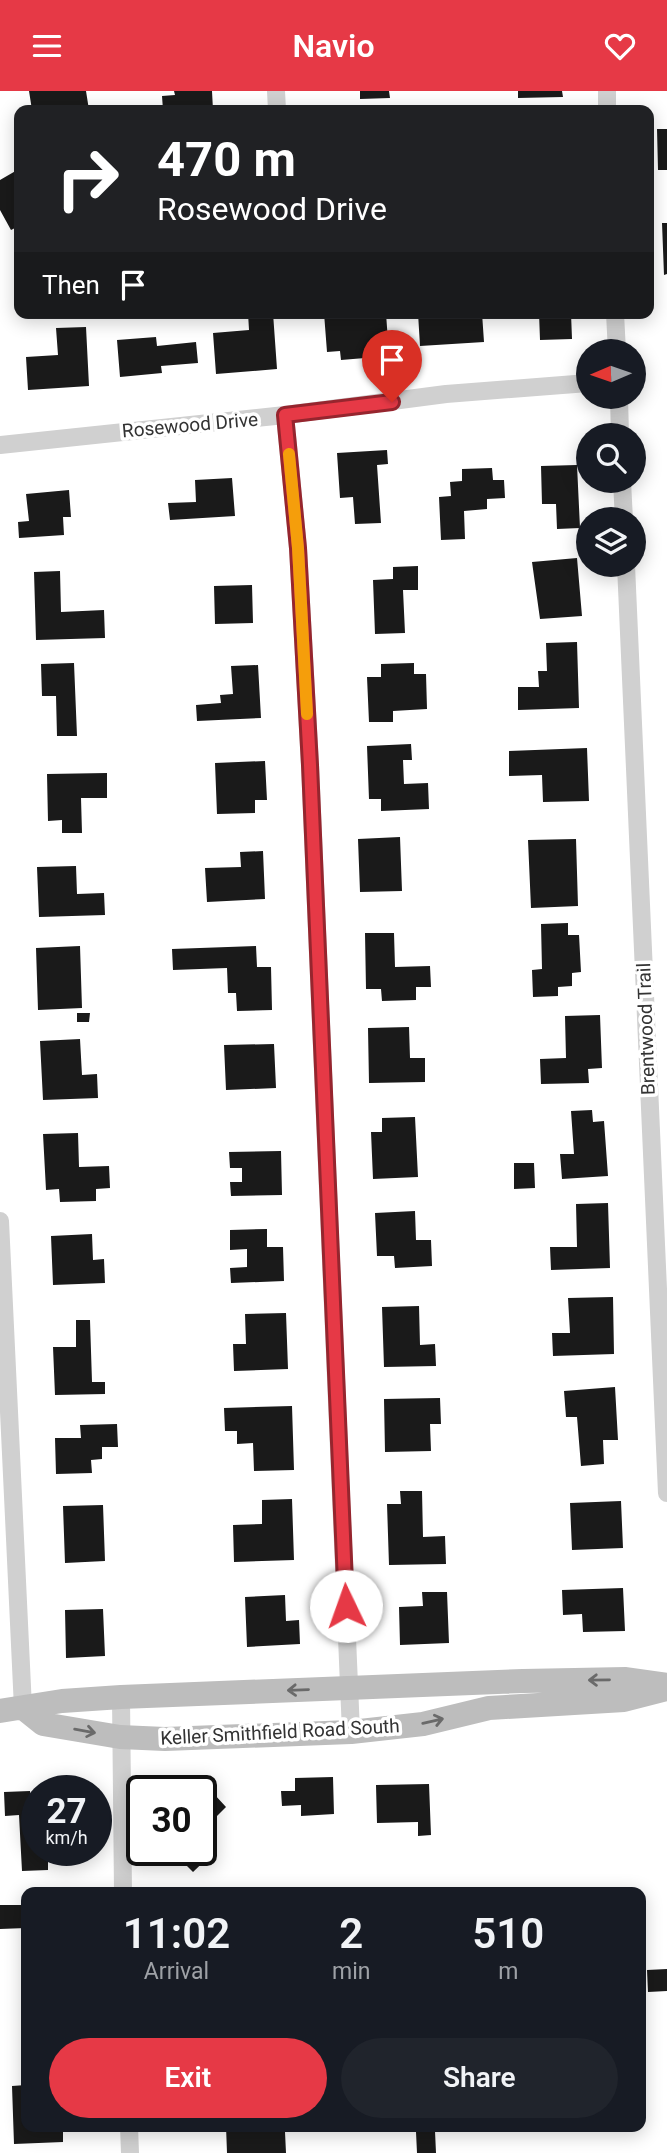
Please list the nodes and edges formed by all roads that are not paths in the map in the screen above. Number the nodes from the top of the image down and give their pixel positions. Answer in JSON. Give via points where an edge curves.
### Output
{"nodes":[{"id":1,"x":615,"y":319,"type":"edge"},
{"id":2,"x":616,"y":339,"type":"edge"},
{"id":3,"x":576,"y":384,"type":"edge"},
{"id":4,"x":285,"y":415,"type":"junction"},
{"id":5,"x":0,"y":445,"type":"edge"},
{"id":6,"x":627,"y":577,"type":"edge"},
{"id":7,"x":0,"y":1221,"type":"edge"},
{"id":8,"x":667,"y":1493,"type":"edge"},
{"id":9,"x":667,"y":1687,"type":"edge"},
{"id":10,"x":350,"y":1688,"type":"junction"},
{"id":11,"x":121,"y":1697,"type":"junction"},
{"id":12,"x":11,"y":1709,"type":"edge"},
{"id":13,"x":351,"y":1731,"type":"junction"},
{"id":14,"x":120,"y":1737,"type":"junction"},
{"id":15,"x":123,"y":1887,"type":"edge"},
{"id":16,"x":130,"y":2132,"type":"edge"},
{"id":17,"x":130,"y":2153,"type":"edge"}],
"edges":[{"from":1,"to":2,"type":"street"},
{"from":3,"to":4,"type":"street","name":"Rosewood Drive","via":[[446,394]]},
{"from":4,"to":5,"type":"street","name":"Rosewood Drive"},
{"from":4,"to":10,"type":"street","via":[[310,765]]},
{"from":6,"to":8,"type":"street","name":"Brentwood Trail"},
{"from":7,"to":12,"type":"street"},
{"from":9,"to":10,"type":"main road","name":"Keller Smithfield Road South","one_way":true,"via":[[626,1679]]},
{"from":13,"to":9,"type":"main road","name":"Keller Smithfield Road South","one_way":true,"via":[[423,1724],[489,1708],[624,1700]]},
{"from":10,"to":11,"type":"main road","name":"Keller Smithfield Road South","one_way":true},
{"from":10,"to":13,"type":"street"},
{"from":11,"to":12,"type":"main road","name":"Keller Smithfield Road South"},
{"from":11,"to":14,"type":"street"},
{"from":12,"to":14,"type":"main road","name":"Keller Smithfield Road South","one_way":true,"via":[[43,1724]]},
{"from":13,"to":14,"type":"main road","name":"Keller Smithfield Road South"},
{"from":14,"to":15,"type":"street"},
{"from":16,"to":17,"type":"street"}]}
